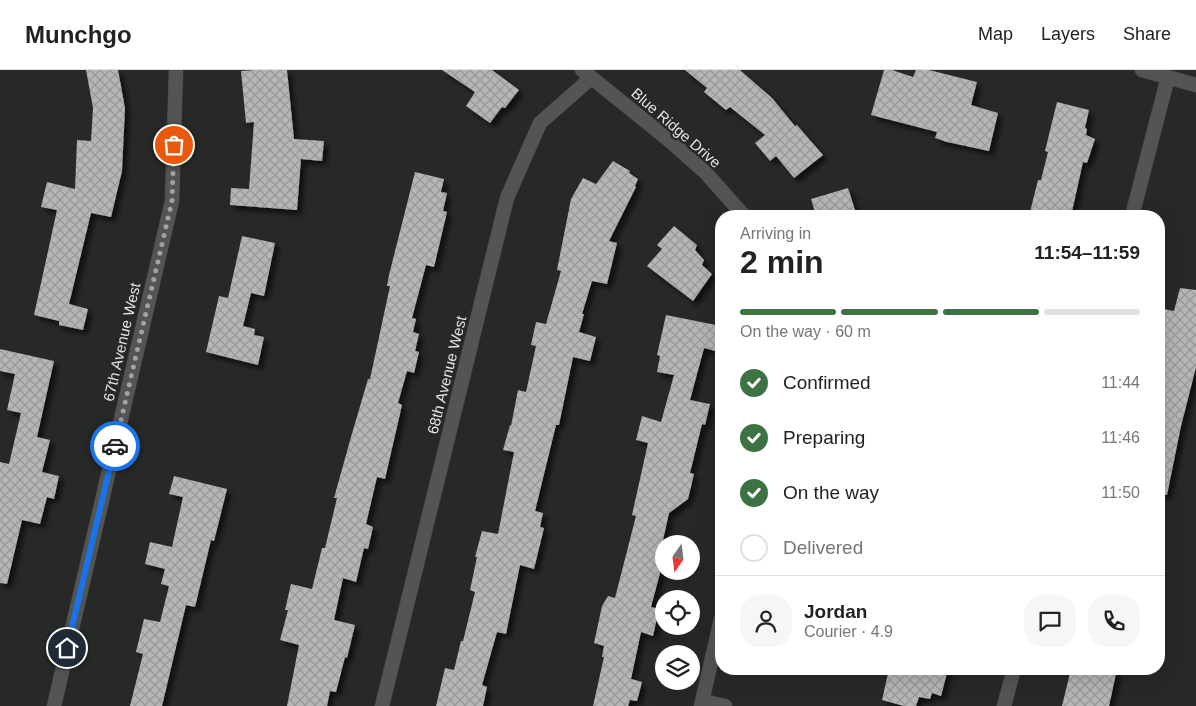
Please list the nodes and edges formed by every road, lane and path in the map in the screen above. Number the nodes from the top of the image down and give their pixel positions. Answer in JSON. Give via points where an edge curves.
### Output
{"nodes":[{"id":1,"x":176,"y":70,"type":"edge"},
{"id":2,"x":1142,"y":70,"type":"edge"},
{"id":3,"x":587,"y":74,"type":"edge"},
{"id":4,"x":1168,"y":77,"type":"junction"},
{"id":5,"x":1196,"y":85,"type":"edge"},
{"id":6,"x":739,"y":210,"type":"edge"},
{"id":7,"x":1134,"y":210,"type":"edge"},
{"id":8,"x":715,"y":646,"type":"edge"},
{"id":9,"x":1012,"y":675,"type":"edge"},
{"id":10,"x":702,"y":704,"type":"edge"},
{"id":11,"x":54,"y":706,"type":"edge"},
{"id":12,"x":382,"y":706,"type":"edge"},
{"id":13,"x":725,"y":706,"type":"edge"},
{"id":14,"x":1004,"y":706,"type":"edge"}],
"edges":[{"from":1,"to":11,"type":"street","name":"67th Avenue West","via":[[172,201]]},
{"from":2,"to":4,"type":"street"},
{"from":3,"to":6,"type":"street","name":"Blue Ridge Drive","via":[[706,173]]},
{"from":3,"to":12,"type":"street","name":"68th Avenue West","via":[[540,123],[507,198]]},
{"from":4,"to":5,"type":"street"},
{"from":4,"to":7,"type":"street"},
{"from":8,"to":10,"type":"street"},
{"from":9,"to":14,"type":"street"},
{"from":10,"to":13,"type":"street"}]}
